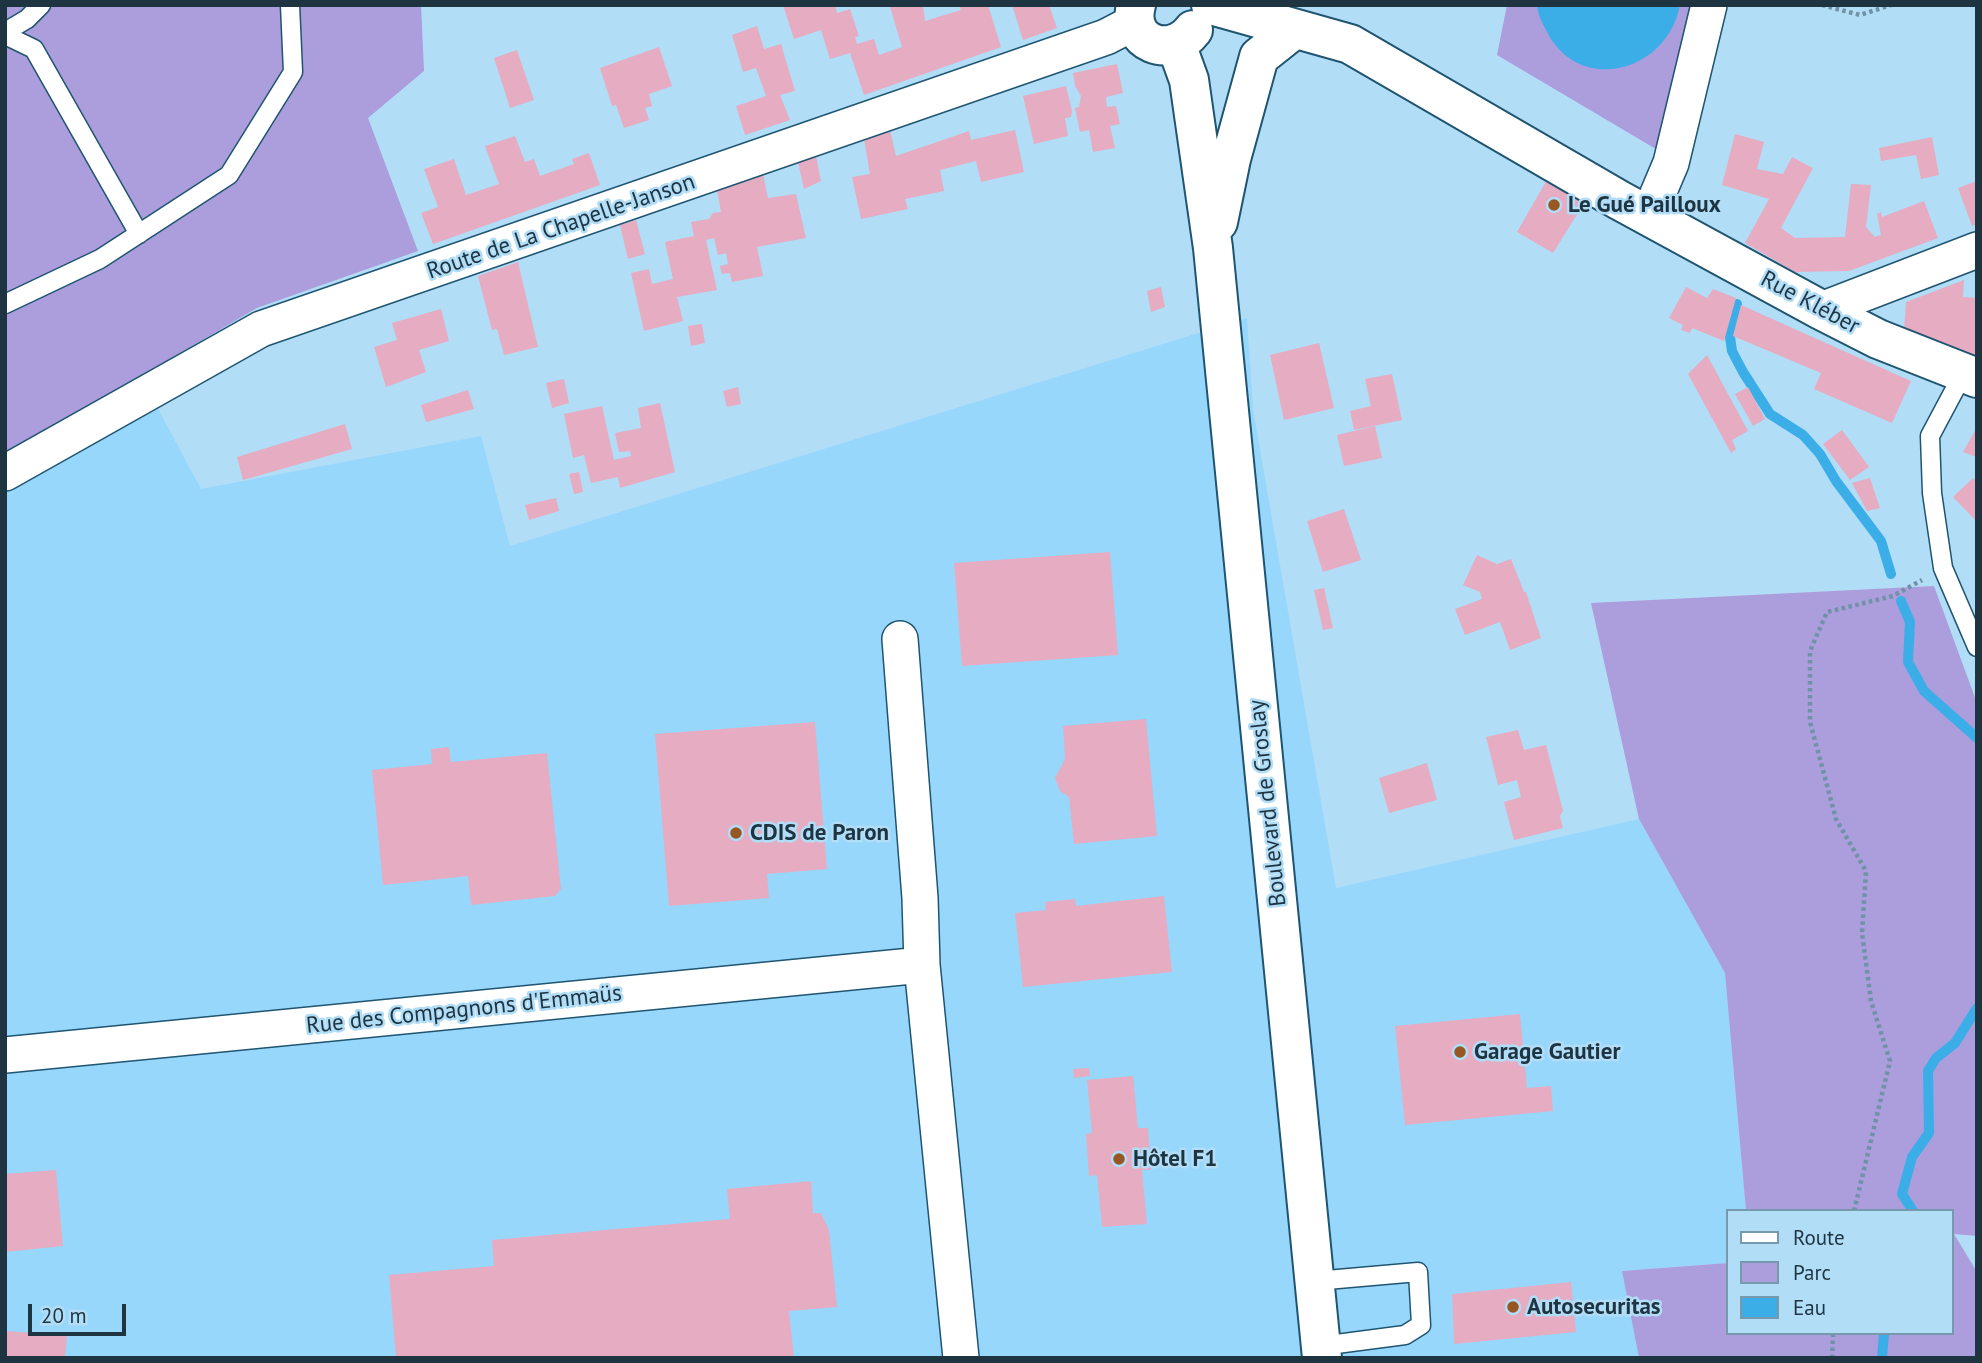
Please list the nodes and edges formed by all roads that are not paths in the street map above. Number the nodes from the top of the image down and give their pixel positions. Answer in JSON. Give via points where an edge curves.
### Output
{"nodes":[{"id":1,"x":41,"y":5,"type":"edge"},
{"id":2,"x":290,"y":5,"type":"edge"},
{"id":3,"x":1195,"y":5,"type":"edge"},
{"id":4,"x":1212,"y":5,"type":"edge"},
{"id":5,"x":1709,"y":5,"type":"edge"},
{"id":6,"x":1135,"y":14,"type":"edge"},
{"id":7,"x":1293,"y":30,"type":"junction"},
{"id":8,"x":5,"y":34,"type":"edge"},
{"id":9,"x":1176,"y":44,"type":"junction"},
{"id":10,"x":1649,"y":215,"type":"junction"},
{"id":11,"x":139,"y":234,"type":"junction"},
{"id":12,"x":1213,"y":248,"type":"junction"},
{"id":13,"x":1977,"y":250,"type":"edge"},
{"id":14,"x":5,"y":304,"type":"edge"},
{"id":15,"x":1821,"y":310,"type":"junction"},
{"id":16,"x":1970,"y":376,"type":"edge"},
{"id":17,"x":5,"y":472,"type":"edge"},
{"id":18,"x":900,"y":639,"type":"dead end"},
{"id":19,"x":1977,"y":647,"type":"edge"},
{"id":20,"x":922,"y":965,"type":"junction"},
{"id":21,"x":5,"y":1055,"type":"edge"},
{"id":22,"x":1315,"y":1281,"type":"junction"},
{"id":23,"x":1322,"y":1352,"type":"edge"},
{"id":24,"x":961,"y":1358,"type":"edge"}],
"edges":[{"from":1,"to":8,"type":"lane"},
{"from":2,"to":11,"type":"lane","via":[[293,72],[229,175]]},
{"from":3,"to":9,"type":"main road","via":[[1192,31]]},
{"from":4,"to":7,"type":"main road"},
{"from":5,"to":10,"type":"street","via":[[1671,163]]},
{"from":6,"to":9,"type":"main road","via":[[1140,33],[1150,42]]},
{"from":6,"to":17,"type":"street","name":"Route de La Chapelle-Janson","via":[[1106,37],[261,329]]},
{"from":7,"to":10,"type":"main road","via":[[1350,44]]},
{"from":7,"to":12,"type":"main road","name":"Boulevard de Groslay","via":[[1259,57]]},
{"from":8,"to":11,"type":"lane","via":[[34,49]]},
{"from":9,"to":12,"type":"main road","name":"Boulevard de Groslay","via":[[1189,80]]},
{"from":10,"to":15,"type":"main road","name":"Rue Kléber"},
{"from":11,"to":14,"type":"lane","via":[[100,259]]},
{"from":12,"to":22,"type":"main road","name":"Boulevard de Groslay"},
{"from":13,"to":15,"type":"street"},
{"from":15,"to":16,"type":"main road","name":"Rue Kléber"},
{"from":16,"to":19,"type":"lane","via":[[1930,436],[1932,493],[1943,568]]},
{"from":18,"to":20,"type":"street"},
{"from":20,"to":21,"type":"street","name":"Rue des Compagnons d'Emmaüs"},
{"from":20,"to":24,"type":"street"},
{"from":22,"to":23,"type":"main road","name":"Boulevard de Groslay"},
{"from":22,"to":23,"type":"lane","via":[[1418,1272],[1421,1325],[1414,1331]]}]}
